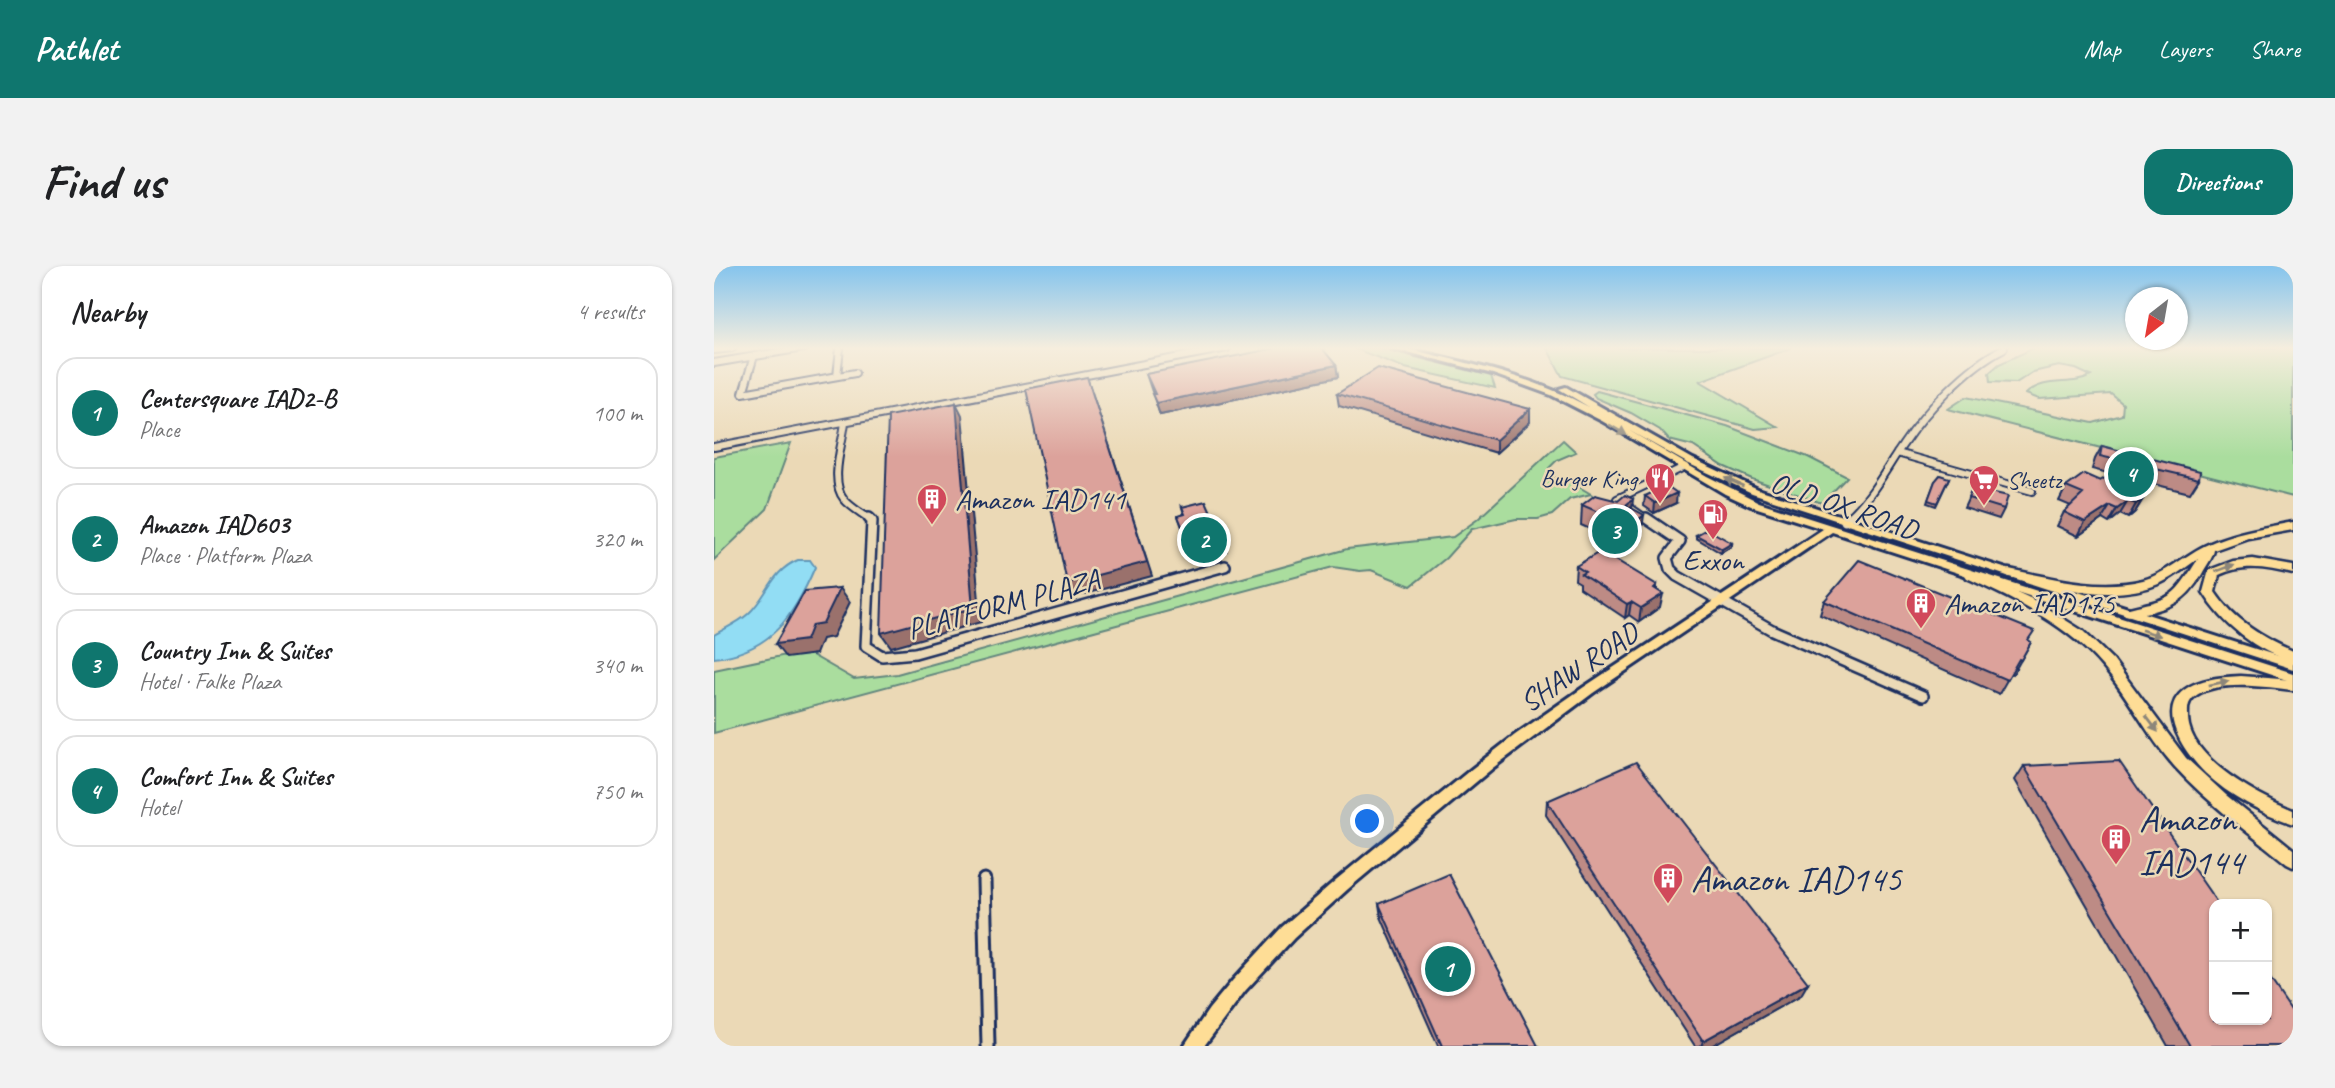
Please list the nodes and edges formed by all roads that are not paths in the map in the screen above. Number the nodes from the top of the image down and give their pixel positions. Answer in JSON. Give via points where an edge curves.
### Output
{"nodes":[{"id":1,"x":746,"y":384,"type":"edge"},
{"id":2,"x":791,"y":384,"type":"edge"},
{"id":3,"x":1039,"y":384,"type":"edge"},
{"id":4,"x":1529,"y":384,"type":"edge"},
{"id":5,"x":1553,"y":384,"type":"edge"},
{"id":6,"x":1958,"y":384,"type":"edge"},
{"id":7,"x":845,"y":422,"type":"junction"},
{"id":8,"x":714,"y":447,"type":"edge"},
{"id":9,"x":1897,"y":453,"type":"junction"},
{"id":10,"x":1682,"y":468,"type":"junction"},
{"id":11,"x":2032,"y":491,"type":"dead end"},
{"id":12,"x":1763,"y":507,"type":"junction"},
{"id":13,"x":1845,"y":521,"type":"junction"},
{"id":14,"x":2293,"y":526,"type":"edge"},
{"id":15,"x":1829,"y":530,"type":"junction"},
{"id":16,"x":2214,"y":545,"type":"junction"},
{"id":17,"x":1792,"y":554,"type":"junction"},
{"id":18,"x":1225,"y":566,"type":"dead end"},
{"id":19,"x":2293,"y":570,"type":"edge"},
{"id":20,"x":2009,"y":573,"type":"junction"},
{"id":21,"x":1971,"y":575,"type":"junction"},
{"id":22,"x":1720,"y":602,"type":"junction"},
{"id":23,"x":2130,"y":612,"type":"junction"},
{"id":24,"x":2293,"y":657,"type":"edge"},
{"id":25,"x":2293,"y":665,"type":"edge"},
{"id":26,"x":2293,"y":678,"type":"edge"},
{"id":27,"x":2293,"y":685,"type":"edge"},
{"id":28,"x":1923,"y":696,"type":"dead end"},
{"id":29,"x":2293,"y":817,"type":"edge"},
{"id":30,"x":2293,"y":859,"type":"edge"},
{"id":31,"x":984,"y":880,"type":"dead end"},
{"id":32,"x":988,"y":1046,"type":"edge"},
{"id":33,"x":1192,"y":1046,"type":"edge"}],
"edges":[{"from":1,"to":2,"type":"street","via":[[743,393]]},
{"from":3,"to":7,"type":"street"},
{"from":4,"to":10,"type":"main road","name":"OLD OX ROAD","one_way":true,"via":[[1577,406]]},
{"from":13,"to":5,"type":"main road","name":"OLD OX ROAD","one_way":true,"via":[[1723,477]]},
{"from":6,"to":9,"type":"street","name":"SHAW ROAD","via":[[1935,404]]},
{"from":7,"to":8,"type":"street"},
{"from":7,"to":18,"type":"street","name":"PLATFORM PLAZA","via":[[839,491],[872,521],[866,646],[882,656],[915,653]]},
{"from":9,"to":11,"type":"street"},
{"from":9,"to":13,"type":"street","name":"SHAW ROAD","via":[[1870,499]]},
{"from":10,"to":12,"type":"main road","name":"OLD OX ROAD"},
{"from":10,"to":22,"type":"street","via":[[1617,499],[1680,541],[1667,558],[1670,569]]},
{"from":12,"to":15,"type":"main road","name":"OLD OX ROAD"},
{"from":12,"to":17,"type":"main road","via":[[1801,533]]},
{"from":13,"to":15,"type":"main road","name":"SHAW ROAD"},
{"from":13,"to":20,"type":"main road","name":"OLD OX ROAD"},
{"from":14,"to":16,"type":"highway"},
{"from":15,"to":17,"type":"main road","name":"SHAW ROAD"},
{"from":15,"to":21,"type":"main road","name":"OLD OX ROAD"},
{"from":15,"to":23,"type":"main road","via":[[1860,534],[2085,606]]},
{"from":16,"to":20,"type":"highway","via":[[2162,578],[2128,587],[2075,586]]},
{"from":16,"to":23,"type":"highway","via":[[2186,590],[2174,600]]},
{"from":17,"to":22,"type":"main road","name":"SHAW ROAD"},
{"from":24,"to":19,"type":"highway","one_way":true,"via":[[2239,626],[2208,592],[2213,573],[2225,566],[2260,563]]},
{"from":20,"to":23,"type":"main road","name":"OLD OX ROAD"},
{"from":21,"to":26,"type":"main road","name":"OLD OX ROAD","one_way":true},
{"from":21,"to":30,"type":"highway","one_way":true,"via":[[2054,615],[2085,639],[2109,664],[2178,760]]},
{"from":22,"to":28,"type":"street","via":[[1772,630]]},
{"from":22,"to":33,"type":"main road","name":"SHAW ROAD","via":[[1522,738],[1333,890],[1269,948]]},
{"from":23,"to":25,"type":"main road","name":"OLD OX ROAD"},
{"from":29,"to":27,"type":"highway","one_way":true,"via":[[2252,799],[2224,779],[2187,738],[2180,715],[2183,701],[2192,692],[2221,681]]},
{"from":31,"to":32,"type":"street"}]}
